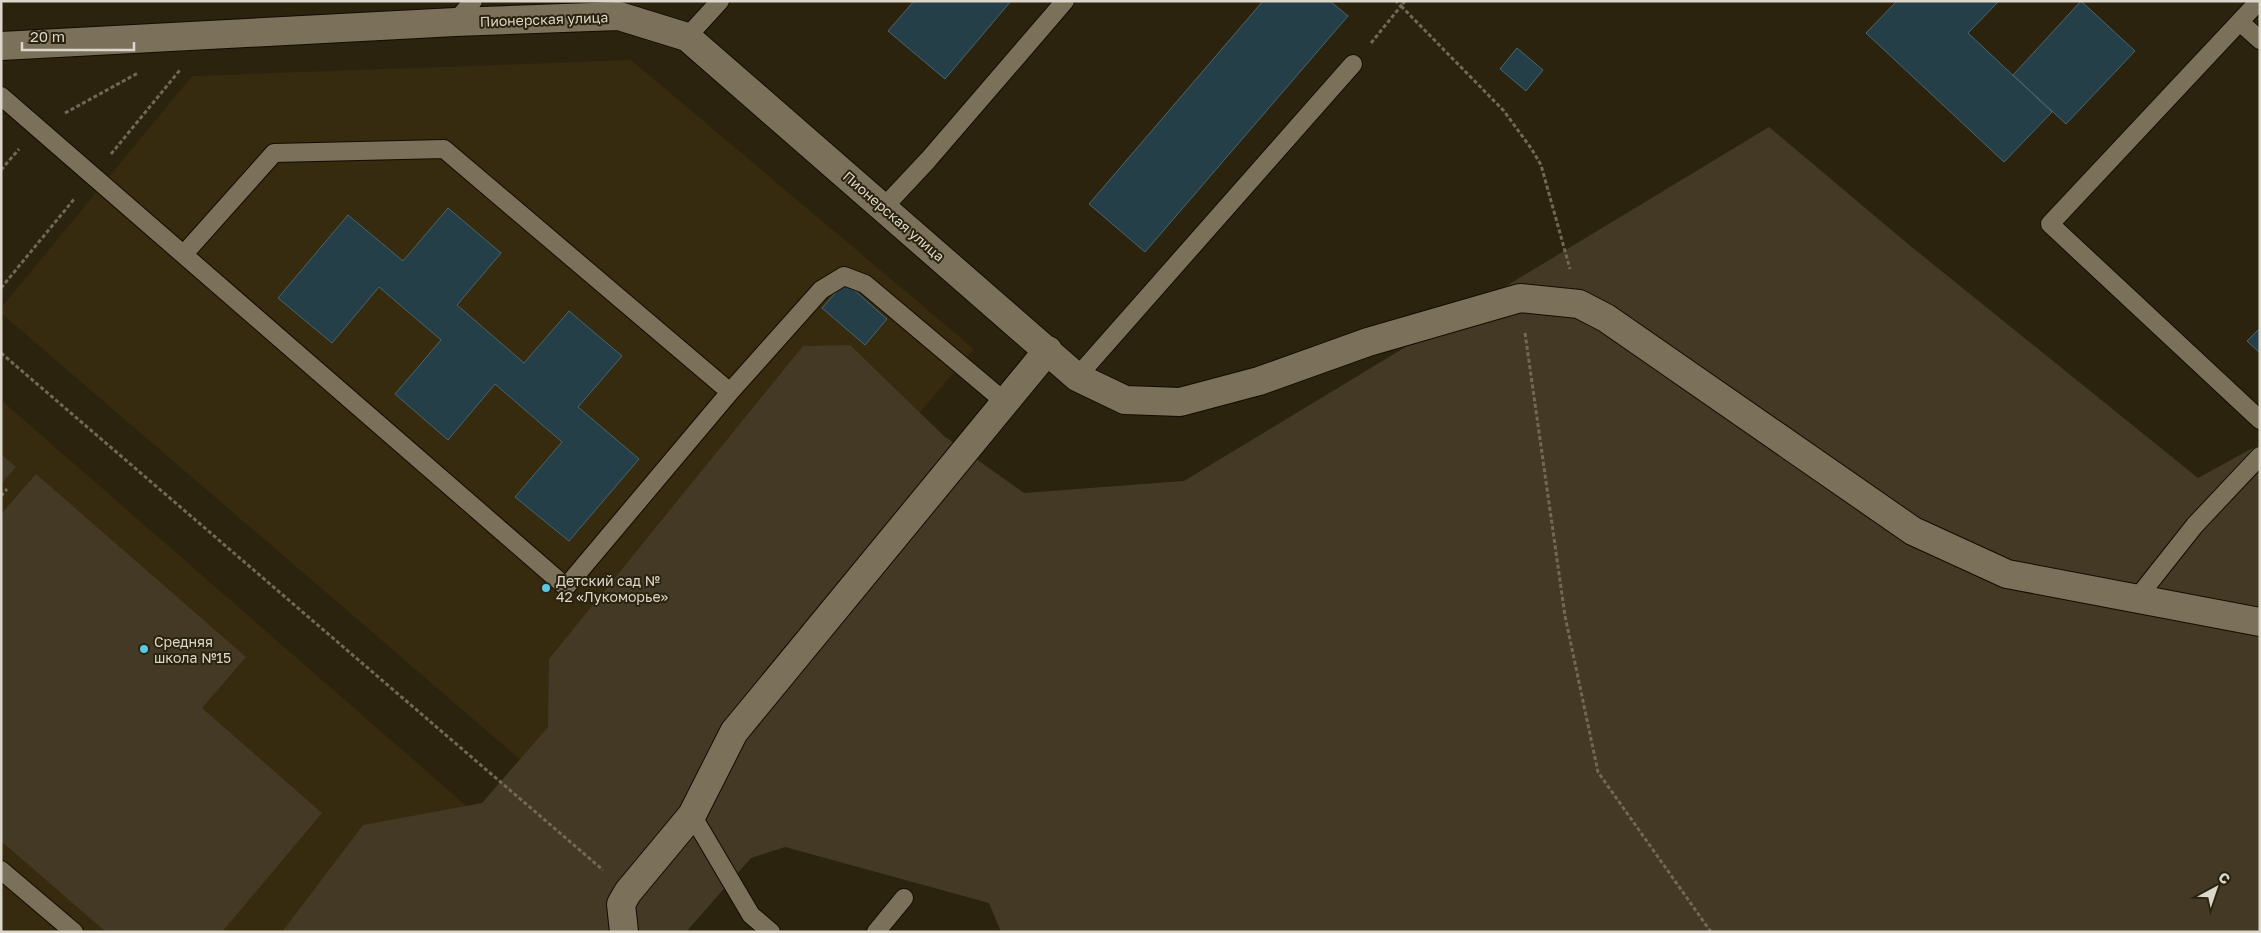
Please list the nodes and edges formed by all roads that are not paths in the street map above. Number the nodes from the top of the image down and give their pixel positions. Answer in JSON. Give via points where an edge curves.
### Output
{"nodes":[{"id":1,"x":473,"y":1,"type":"edge"},
{"id":2,"x":720,"y":1,"type":"edge"},
{"id":3,"x":1065,"y":1,"type":"edge"},
{"id":4,"x":2259,"y":1,"type":"edge"},
{"id":5,"x":455,"y":22,"type":"junction"},
{"id":6,"x":2240,"y":22,"type":"junction"},
{"id":7,"x":686,"y":37,"type":"junction"},
{"id":8,"x":2260,"y":40,"type":"edge"},
{"id":9,"x":1,"y":46,"type":"edge"},
{"id":10,"x":1353,"y":64,"type":"road end"},
{"id":11,"x":1,"y":96,"type":"edge"},
{"id":12,"x":884,"y":207,"type":"junction"},
{"id":13,"x":184,"y":254,"type":"junction"},
{"id":14,"x":1048,"y":350,"type":"junction"},
{"id":15,"x":1077,"y":377,"type":"junction"},
{"id":16,"x":730,"y":392,"type":"junction"},
{"id":17,"x":1005,"y":402,"type":"junction"},
{"id":18,"x":2260,"y":420,"type":"edge"},
{"id":19,"x":2260,"y":456,"type":"edge"},
{"id":20,"x":2138,"y":597,"type":"junction"},
{"id":21,"x":2260,"y":622,"type":"edge"},
{"id":22,"x":692,"y":816,"type":"junction"},
{"id":23,"x":1,"y":870,"type":"edge"},
{"id":24,"x":904,"y":898,"type":"dead end"},
{"id":25,"x":74,"y":932,"type":"edge"},
{"id":26,"x":624,"y":932,"type":"edge"},
{"id":27,"x":771,"y":932,"type":"edge"},
{"id":28,"x":876,"y":932,"type":"edge"}],
"edges":[{"from":1,"to":5,"type":"lane"},
{"from":2,"to":7,"type":"lane"},
{"from":3,"to":12,"type":"lane"},
{"from":4,"to":6,"type":"lane"},
{"from":5,"to":7,"type":"street","name":"Пионерская улица","via":[[619,16]]},
{"from":5,"to":9,"type":"street","name":"Пионерская улица"},
{"from":6,"to":8,"type":"lane"},
{"from":6,"to":18,"type":"lane","via":[[2050,224]]},
{"from":7,"to":12,"type":"street","name":"Пионерская улица"},
{"from":10,"to":15,"type":"lane"},
{"from":11,"to":13,"type":"lane"},
{"from":12,"to":14,"type":"street","name":"Пионерская улица"},
{"from":13,"to":16,"type":"lane","via":[[274,153],[444,149]]},
{"from":13,"to":16,"type":"lane","via":[[566,587]]},
{"from":14,"to":15,"type":"street","name":"Пионерская улица"},
{"from":14,"to":17,"type":"street"},
{"from":15,"to":20,"type":"street","name":"Пионерская улица","via":[[1125,400],[1180,402],[1259,381],[1368,342],[1520,298],[1579,304],[1606,318],[1914,532],[2007,574]]},
{"from":16,"to":17,"type":"lane","via":[[821,290],[844,276],[865,284]]},
{"from":17,"to":22,"type":"street","via":[[734,732]]},
{"from":19,"to":20,"type":"lane","via":[[2195,525]]},
{"from":20,"to":21,"type":"street"},
{"from":22,"to":26,"type":"street","via":[[625,898]]},
{"from":22,"to":27,"type":"lane","via":[[751,915]]},
{"from":23,"to":25,"type":"lane"},
{"from":24,"to":28,"type":"lane"}]}
